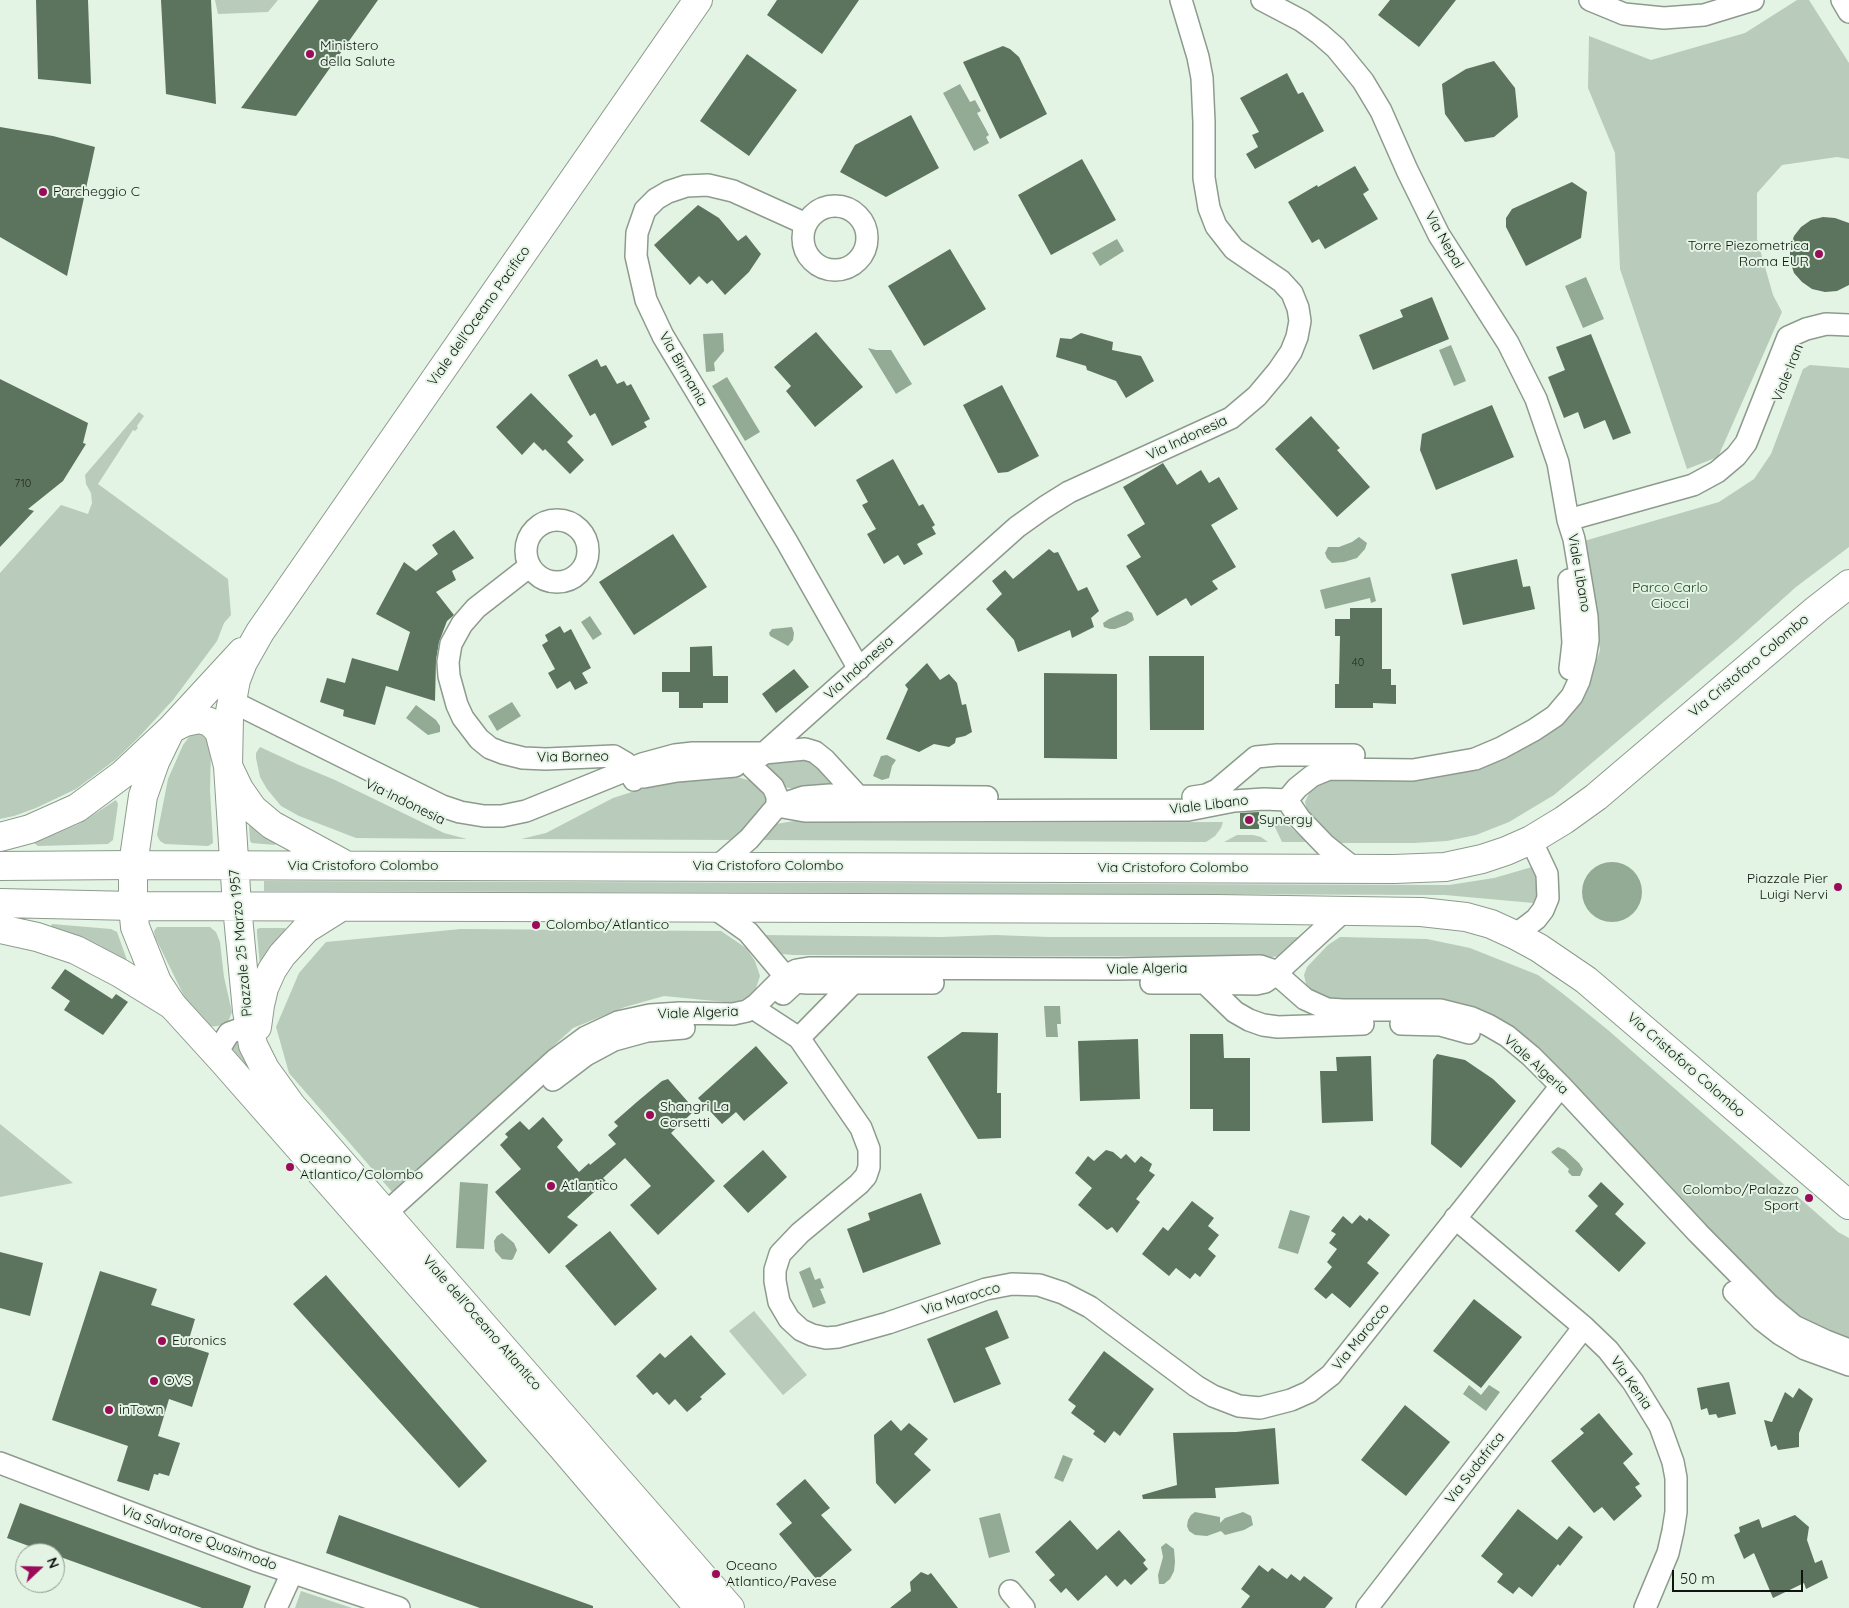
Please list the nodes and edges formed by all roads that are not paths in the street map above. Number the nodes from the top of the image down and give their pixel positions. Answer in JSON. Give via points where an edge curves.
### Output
{"nodes":[{"id":1,"x":698,"y":0,"type":"edge"},
{"id":2,"x":1181,"y":0,"type":"edge"},
{"id":3,"x":1262,"y":0,"type":"edge"},
{"id":4,"x":1590,"y":0,"type":"edge"},
{"id":5,"x":1753,"y":0,"type":"edge"},
{"id":6,"x":1842,"y":0,"type":"edge"},
{"id":7,"x":1849,"y":12,"type":"edge"},
{"id":8,"x":806,"y":224,"type":"dead end"},
{"id":9,"x":1849,"y":325,"type":"edge"},
{"id":10,"x":1569,"y":529,"type":"junction"},
{"id":11,"x":530,"y":566,"type":"dead end"},
{"id":12,"x":1849,"y":584,"type":"edge"},
{"id":13,"x":260,"y":632,"type":"junction"},
{"id":14,"x":859,"y":669,"type":"junction"},
{"id":15,"x":230,"y":709,"type":"junction"},
{"id":16,"x":171,"y":729,"type":"junction"},
{"id":17,"x":1481,"y":749,"type":"junction"},
{"id":18,"x":1299,"y":755,"type":"junction"},
{"id":19,"x":758,"y":760,"type":"junction"},
{"id":20,"x":228,"y":766,"type":"junction"},
{"id":21,"x":632,"y":774,"type":"junction"},
{"id":22,"x":1312,"y":776,"type":"junction"},
{"id":23,"x":1287,"y":800,"type":"junction"},
{"id":24,"x":858,"y":804,"type":"junction"},
{"id":25,"x":1126,"y":804,"type":"junction"},
{"id":26,"x":777,"y":806,"type":"junction"},
{"id":27,"x":0,"y":837,"type":"edge"},
{"id":28,"x":1531,"y":840,"type":"junction"},
{"id":29,"x":133,"y":864,"type":"junction"},
{"id":30,"x":234,"y":865,"type":"junction"},
{"id":31,"x":346,"y":865,"type":"junction"},
{"id":32,"x":0,"y":866,"type":"edge"},
{"id":33,"x":718,"y":866,"type":"junction"},
{"id":34,"x":1355,"y":869,"type":"junction"},
{"id":35,"x":0,"y":903,"type":"edge"},
{"id":36,"x":133,"y":906,"type":"junction"},
{"id":37,"x":237,"y":906,"type":"junction"},
{"id":38,"x":342,"y":906,"type":"junction"},
{"id":39,"x":714,"y":908,"type":"junction"},
{"id":40,"x":1344,"y":910,"type":"junction"},
{"id":41,"x":0,"y":929,"type":"edge"},
{"id":42,"x":1515,"y":935,"type":"junction"},
{"id":43,"x":1276,"y":973,"type":"junction"},
{"id":44,"x":853,"y":976,"type":"junction"},
{"id":45,"x":1150,"y":976,"type":"junction"},
{"id":46,"x":790,"y":979,"type":"junction"},
{"id":47,"x":1205,"y":983,"type":"junction"},
{"id":48,"x":172,"y":1005,"type":"junction"},
{"id":49,"x":758,"y":1011,"type":"junction"},
{"id":50,"x":1319,"y":1016,"type":"junction"},
{"id":51,"x":798,"y":1038,"type":"junction"},
{"id":52,"x":254,"y":1041,"type":"junction"},
{"id":53,"x":223,"y":1061,"type":"junction"},
{"id":54,"x":1557,"y":1092,"type":"junction"},
{"id":55,"x":1849,"y":1205,"type":"edge"},
{"id":56,"x":391,"y":1218,"type":"junction"},
{"id":57,"x":1455,"y":1218,"type":"junction"},
{"id":58,"x":1584,"y":1328,"type":"junction"},
{"id":59,"x":1849,"y":1350,"type":"edge"},
{"id":60,"x":1849,"y":1365,"type":"edge"},
{"id":61,"x":0,"y":1464,"type":"edge"},
{"id":62,"x":292,"y":1572,"type":"junction"},
{"id":63,"x":1010,"y":1591,"type":"dead end"},
{"id":64,"x":276,"y":1608,"type":"edge"},
{"id":65,"x":399,"y":1608,"type":"edge"},
{"id":66,"x":699,"y":1608,"type":"edge"},
{"id":67,"x":730,"y":1608,"type":"edge"},
{"id":68,"x":1024,"y":1608,"type":"edge"},
{"id":69,"x":1367,"y":1608,"type":"edge"},
{"id":70,"x":1645,"y":1608,"type":"edge"}],
"edges":[{"from":1,"to":13,"type":"main road","name":"Viale dell'Oceano Pacifico"},
{"from":2,"to":14,"type":"street","name":"Via Indonesia","via":[[1202,78],[1204,178],[1209,208],[1216,226],[1234,249],[1281,281],[1292,293],[1300,321],[1292,349],[1264,388],[1231,418],[1085,485],[1036,513]]},
{"from":3,"to":10,"type":"street","name":"Via Nepal","via":[[1307,24],[1336,48],[1357,72],[1377,104],[1440,235],[1508,343],[1536,399],[1563,487]]},
{"from":4,"to":5,"type":"street","via":[[1624,14],[1664,18],[1704,15]]},
{"from":6,"to":7,"type":"street"},
{"from":8,"to":14,"type":"street","name":"Via Birmania","via":[[733,191],[708,185],[686,186],[662,195],[645,210],[637,233],[636,256],[648,305],[664,336]]},
{"from":9,"to":10,"type":"street","name":"Viale Iran","via":[[1831,324],[1806,329],[1761,443],[1742,470],[1722,486],[1704,496],[1681,496]]},
{"from":10,"to":17,"type":"street","name":"Viale Libano","via":[[1588,625],[1587,648],[1576,688],[1562,710],[1547,722],[1523,737]]},
{"from":11,"to":21,"type":"street","name":"Via Borneo","via":[[476,608],[451,644],[449,676],[456,705],[478,739],[502,753],[546,759],[609,755],[622,759]]},
{"from":12,"to":28,"type":"main road","name":"Via Cristoforo Colombo","via":[[1596,797]]},
{"from":13,"to":15,"type":"main road","name":"Piazzale 25 Marzo 1957","via":[[239,671]]},
{"from":13,"to":16,"type":"main road"},
{"from":14,"to":19,"type":"street","name":"Via Indonesia"},
{"from":15,"to":20,"type":"main road","name":"Piazzale 25 Marzo 1957"},
{"from":15,"to":21,"type":"street","name":"Via Indonesia","via":[[333,759],[434,818],[463,827],[514,829],[534,824]]},
{"from":16,"to":20,"type":"main road","name":"Piazzale 25 Marzo 1957","via":[[192,719],[210,722],[218,731]]},
{"from":16,"to":27,"type":"main road","via":[[123,774],[83,804],[35,827]]},
{"from":16,"to":29,"type":"main road","via":[[145,789]]},
{"from":17,"to":18,"type":"street","name":"Viale Libano","via":[[1414,755]]},
{"from":17,"to":22,"type":"street","name":"Viale Libano","via":[[1463,762],[1432,767],[1336,769]]},
{"from":18,"to":22,"type":"street"},
{"from":18,"to":25,"type":"street","name":"Viale Libano","via":[[1256,757],[1222,786],[1202,796]]},
{"from":19,"to":21,"type":"street","name":"Via Indonesia","via":[[651,775]]},
{"from":19,"to":24,"type":"street","via":[[797,749],[815,752],[825,760]]},
{"from":19,"to":26,"type":"street","via":[[777,796]]},
{"from":20,"to":30,"type":"main road","name":"Piazzale 25 Marzo 1957"},
{"from":20,"to":31,"type":"main road","via":[[247,802],[260,816],[285,834]]},
{"from":22,"to":23,"type":"street","name":"Viale Libano"},
{"from":23,"to":25,"type":"street","name":"Viale Libano","via":[[1234,800],[1179,811]]},
{"from":23,"to":34,"type":"street","via":[[1320,840]]},
{"from":24,"to":25,"type":"street","name":"Viale Libano"},
{"from":24,"to":26,"type":"street","name":"Viale Libano","via":[[805,811]]},
{"from":26,"to":33,"type":"street","via":[[749,839]]},
{"from":28,"to":34,"type":"main road","name":"Via Cristoforo Colombo","via":[[1494,855],[1445,867]]},
{"from":28,"to":42,"type":"street","via":[[1547,874],[1548,898],[1536,919]]},
{"from":29,"to":30,"type":"main road","name":"Via Cristoforo Colombo"},
{"from":29,"to":32,"type":"main road","name":"Via Cristoforo Colombo"},
{"from":29,"to":36,"type":"main road"},
{"from":30,"to":31,"type":"main road","name":"Via Cristoforo Colombo"},
{"from":30,"to":37,"type":"main road","name":"Piazzale 25 Marzo 1957"},
{"from":31,"to":33,"type":"main road","name":"Via Cristoforo Colombo"},
{"from":33,"to":34,"type":"main road","name":"Via Cristoforo Colombo"},
{"from":35,"to":36,"type":"main road","name":"Via Cristoforo Colombo"},
{"from":36,"to":37,"type":"main road","name":"Via Cristoforo Colombo"},
{"from":36,"to":48,"type":"main road","via":[[135,927],[146,956]]},
{"from":37,"to":38,"type":"main road","name":"Via Cristoforo Colombo"},
{"from":37,"to":52,"type":"main road","name":"Piazzale 25 Marzo 1957","via":[[244,991]]},
{"from":38,"to":39,"type":"main road","name":"Via Cristoforo Colombo"},
{"from":38,"to":52,"type":"main road","via":[[306,929],[274,966],[264,988]]},
{"from":39,"to":40,"type":"main road","name":"Via Cristoforo Colombo"},
{"from":39,"to":46,"type":"street","via":[[748,932]]},
{"from":40,"to":42,"type":"main road","name":"Via Cristoforo Colombo","via":[[1454,915]]},
{"from":40,"to":43,"type":"street"},
{"from":41,"to":48,"type":"main road","via":[[76,950]]},
{"from":42,"to":55,"type":"main road","name":"Via Cristoforo Colombo","via":[[1596,988]]},
{"from":43,"to":45,"type":"street","name":"Viale Algeria","via":[[1260,966]]},
{"from":43,"to":47,"type":"street","via":[[1256,984]]},
{"from":43,"to":50,"type":"street","name":"Viale Algeria"},
{"from":44,"to":45,"type":"street","name":"Viale Algeria"},
{"from":44,"to":46,"type":"street","name":"Viale Algeria"},
{"from":44,"to":51,"type":"street"},
{"from":45,"to":47,"type":"street","name":"Viale Algeria"},
{"from":46,"to":49,"type":"street","name":"Viale Algeria"},
{"from":47,"to":50,"type":"street","name":"Viale Algeria","via":[[1235,1012],[1256,1023],[1278,1027]]},
{"from":48,"to":53,"type":"main road"},
{"from":49,"to":51,"type":"street","name":"Via Marocco"},
{"from":49,"to":56,"type":"street","name":"Viale Algeria","via":[[751,1022],[639,1032],[594,1050],[531,1091]]},
{"from":50,"to":54,"type":"street","name":"Viale Algeria","via":[[1429,1017],[1490,1042]]},
{"from":51,"to":57,"type":"street","name":"Via Marocco","via":[[861,1128],[870,1155],[863,1181],[792,1240],[780,1254],[776,1266],[777,1292],[786,1314],[800,1330],[819,1337],[844,1336],[995,1287],[1039,1286],[1063,1293],[1090,1307],[1213,1396],[1239,1406],[1260,1408],[1303,1395],[1320,1385]]},
{"from":52,"to":53,"type":"street","name":"Piazzale 25 Marzo 1957","via":[[240,1029],[229,1033],[220,1054]]},
{"from":52,"to":56,"type":"main road","name":"Viale dell'Oceano Atlantico","via":[[274,1083],[291,1105]]},
{"from":53,"to":66,"type":"main road","name":"Viale dell'Oceano Atlantico"},
{"from":54,"to":57,"type":"street","name":"Via Marocco"},
{"from":54,"to":59,"type":"street","name":"Viale Algeria","via":[[1769,1306],[1794,1326]]},
{"from":54,"to":60,"type":"street","name":"Viale Algeria","via":[[1762,1320],[1804,1349]]},
{"from":56,"to":67,"type":"main road","name":"Viale dell'Oceano Atlantico"},
{"from":57,"to":58,"type":"street","name":"Via Kenia"},
{"from":58,"to":69,"type":"street","name":"Via Sudafrica"},
{"from":58,"to":70,"type":"street","name":"Via Kenia","via":[[1611,1354],[1633,1382],[1660,1426],[1673,1462],[1676,1499],[1673,1531]]},
{"from":61,"to":62,"type":"street","name":"Via Salvatore Quasimodo"},
{"from":62,"to":64,"type":"street"},
{"from":62,"to":65,"type":"street","name":"Via Salvatore Quasimodo"},
{"from":63,"to":68,"type":"street"}]}
